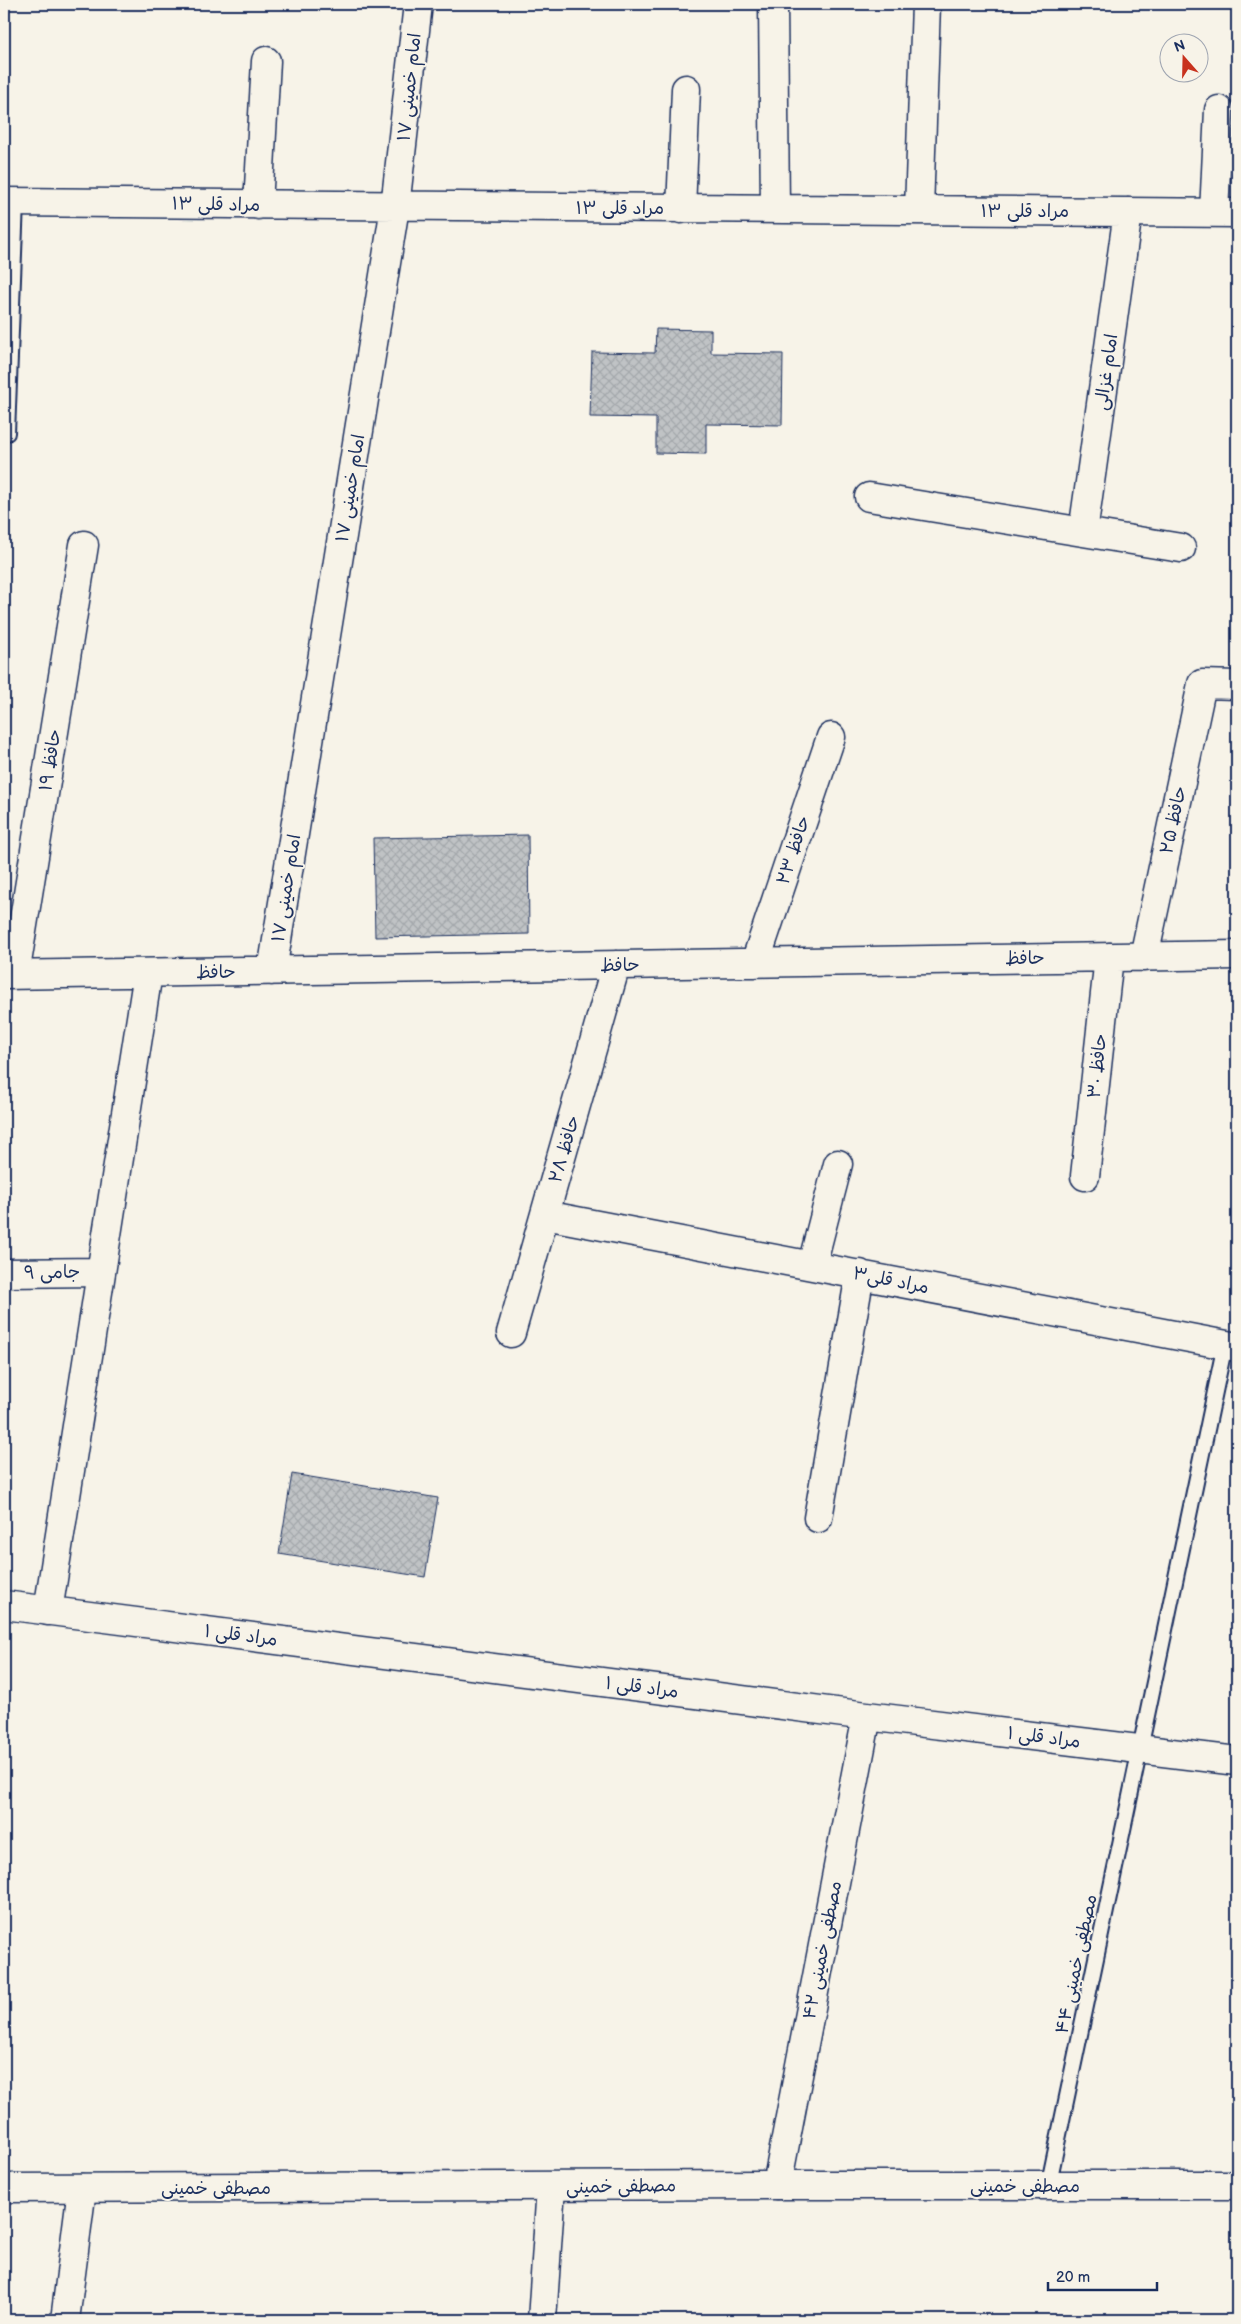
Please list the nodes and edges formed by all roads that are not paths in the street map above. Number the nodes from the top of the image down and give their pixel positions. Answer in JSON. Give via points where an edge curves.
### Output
{"nodes":[{"id":1,"x":418,"y":4,"type":"edge"},
{"id":2,"x":773,"y":4,"type":"edge"},
{"id":3,"x":926,"y":4,"type":"edge"},
{"id":4,"x":266,"y":61,"type":"dead end"},
{"id":5,"x":686,"y":89,"type":"dead end"},
{"id":6,"x":1218,"y":110,"type":"dead end"},
{"id":7,"x":10,"y":202,"type":"edge"},
{"id":8,"x":258,"y":205,"type":"junction"},
{"id":9,"x":395,"y":207,"type":"junction"},
{"id":10,"x":681,"y":209,"type":"junction"},
{"id":11,"x":775,"y":210,"type":"junction"},
{"id":12,"x":919,"y":210,"type":"junction"},
{"id":13,"x":1128,"y":212,"type":"junction"},
{"id":14,"x":1226,"y":213,"type":"edge"},
{"id":15,"x":7,"y":433,"type":"dead end"},
{"id":16,"x":869,"y":496,"type":"dead end"},
{"id":17,"x":1084,"y":532,"type":"junction"},
{"id":18,"x":84,"y":545,"type":"dead end"},
{"id":19,"x":1181,"y":548,"type":"dead end"},
{"id":20,"x":1237,"y":685,"type":"edge"},
{"id":21,"x":830,"y":737,"type":"dead end"},
{"id":22,"x":1237,"y":955,"type":"edge"},
{"id":23,"x":1109,"y":957,"type":"junction"},
{"id":24,"x":1144,"y":957,"type":"junction"},
{"id":25,"x":755,"y":963,"type":"junction"},
{"id":26,"x":616,"y":965,"type":"junction"},
{"id":27,"x":272,"y":971,"type":"junction"},
{"id":28,"x":148,"y":973,"type":"junction"},
{"id":29,"x":9,"y":975,"type":"edge"},
{"id":30,"x":838,"y":1164,"type":"dead end"},
{"id":31,"x":1085,"y":1176,"type":"dead end"},
{"id":32,"x":545,"y":1215,"type":"junction"},
{"id":33,"x":812,"y":1265,"type":"junction"},
{"id":34,"x":101,"y":1272,"type":"junction"},
{"id":35,"x":4,"y":1273,"type":"edge"},
{"id":36,"x":860,"y":1274,"type":"junction"},
{"id":37,"x":511,"y":1333,"type":"dead end"},
{"id":38,"x":1231,"y":1346,"type":"edge"},
{"id":39,"x":818,"y":1518,"type":"dead end"},
{"id":40,"x":4,"y":1605,"type":"edge"},
{"id":41,"x":48,"y":1611,"type":"junction"},
{"id":42,"x":867,"y":1716,"type":"junction"},
{"id":43,"x":1140,"y":1748,"type":"junction"},
{"id":44,"x":1237,"y":1761,"type":"edge"},
{"id":45,"x":777,"y":2184,"type":"junction"},
{"id":46,"x":1237,"y":2185,"type":"edge"},
{"id":47,"x":1048,"y":2186,"type":"junction"},
{"id":48,"x":551,"y":2187,"type":"junction"},
{"id":49,"x":4,"y":2188,"type":"edge"},
{"id":50,"x":82,"y":2188,"type":"junction"},
{"id":51,"x":65,"y":2320,"type":"edge"},
{"id":52,"x":542,"y":2320,"type":"edge"}],
"edges":[{"from":1,"to":9,"type":"street","name":"امام خمینی ۱۷"},
{"from":2,"to":11,"type":"street"},
{"from":3,"to":12,"type":"street"},
{"from":4,"to":8,"type":"street"},
{"from":5,"to":10,"type":"street"},
{"from":6,"to":14,"type":"street"},
{"from":7,"to":8,"type":"street","name":"مراد قلی ۱۳"},
{"from":7,"to":15,"type":"lane"},
{"from":8,"to":9,"type":"street","name":"مراد قلی ۱۳"},
{"from":9,"to":10,"type":"street","name":"مراد قلی ۱۳"},
{"from":9,"to":27,"type":"street","name":"امام خمینی ۱۷"},
{"from":10,"to":11,"type":"street","name":"مراد قلی ۱۳"},
{"from":11,"to":12,"type":"street","name":"مراد قلی ۱۳"},
{"from":12,"to":13,"type":"street","name":"مراد قلی ۱۳"},
{"from":13,"to":14,"type":"street","name":"مراد قلی ۱۳"},
{"from":13,"to":17,"type":"street","name":"امام غزالی"},
{"from":16,"to":17,"type":"street"},
{"from":17,"to":19,"type":"street"},
{"from":18,"to":29,"type":"street","name":"حافظ ۱۹"},
{"from":20,"to":24,"type":"street","name":"حافظ ۲۵","via":[[1202,684]]},
{"from":21,"to":25,"type":"street","name":"حافظ ۲۳"},
{"from":22,"to":24,"type":"street","name":"حافظ"},
{"from":23,"to":24,"type":"street","name":"حافظ"},
{"from":23,"to":25,"type":"street","name":"حافظ"},
{"from":23,"to":31,"type":"street","name":"حافظ ۳۰"},
{"from":25,"to":26,"type":"street","name":"حافظ"},
{"from":26,"to":27,"type":"street","name":"حافظ"},
{"from":26,"to":32,"type":"street","name":"حافظ ۲۸"},
{"from":27,"to":28,"type":"street","name":"حافظ"},
{"from":28,"to":29,"type":"street","name":"حافظ"},
{"from":28,"to":34,"type":"street"},
{"from":30,"to":33,"type":"street"},
{"from":32,"to":33,"type":"street","name":"مراد قلی۳"},
{"from":32,"to":37,"type":"street","name":"حافظ ۲۸"},
{"from":33,"to":36,"type":"street","name":"مراد قلی۳"},
{"from":34,"to":35,"type":"street","name":"جامی ۹"},
{"from":34,"to":41,"type":"street"},
{"from":36,"to":38,"type":"street","name":"مراد قلی۳"},
{"from":36,"to":39,"type":"street"},
{"from":38,"to":43,"type":"lane","name":"مصطفی خمینی ۴۴"},
{"from":40,"to":41,"type":"street","name":"مراد قلی ۱"},
{"from":41,"to":42,"type":"street","name":"مراد قلی ۱"},
{"from":42,"to":43,"type":"street","name":"مراد قلی ۱"},
{"from":42,"to":45,"type":"street","name":"مصطفی خمینی ۴۲"},
{"from":43,"to":44,"type":"street","name":"مراد قلی ۱"},
{"from":43,"to":47,"type":"lane","name":"مصطفی خمینی ۴۴"},
{"from":45,"to":47,"type":"street","name":"مصطفی خمینی"},
{"from":45,"to":48,"type":"street","name":"مصطفی خمینی"},
{"from":46,"to":47,"type":"street","name":"مصطفی خمینی"},
{"from":48,"to":50,"type":"street","name":"مصطفی خمینی"},
{"from":48,"to":52,"type":"street"},
{"from":49,"to":50,"type":"street","name":"مصطفی خمینی"},
{"from":50,"to":51,"type":"street"}]}
